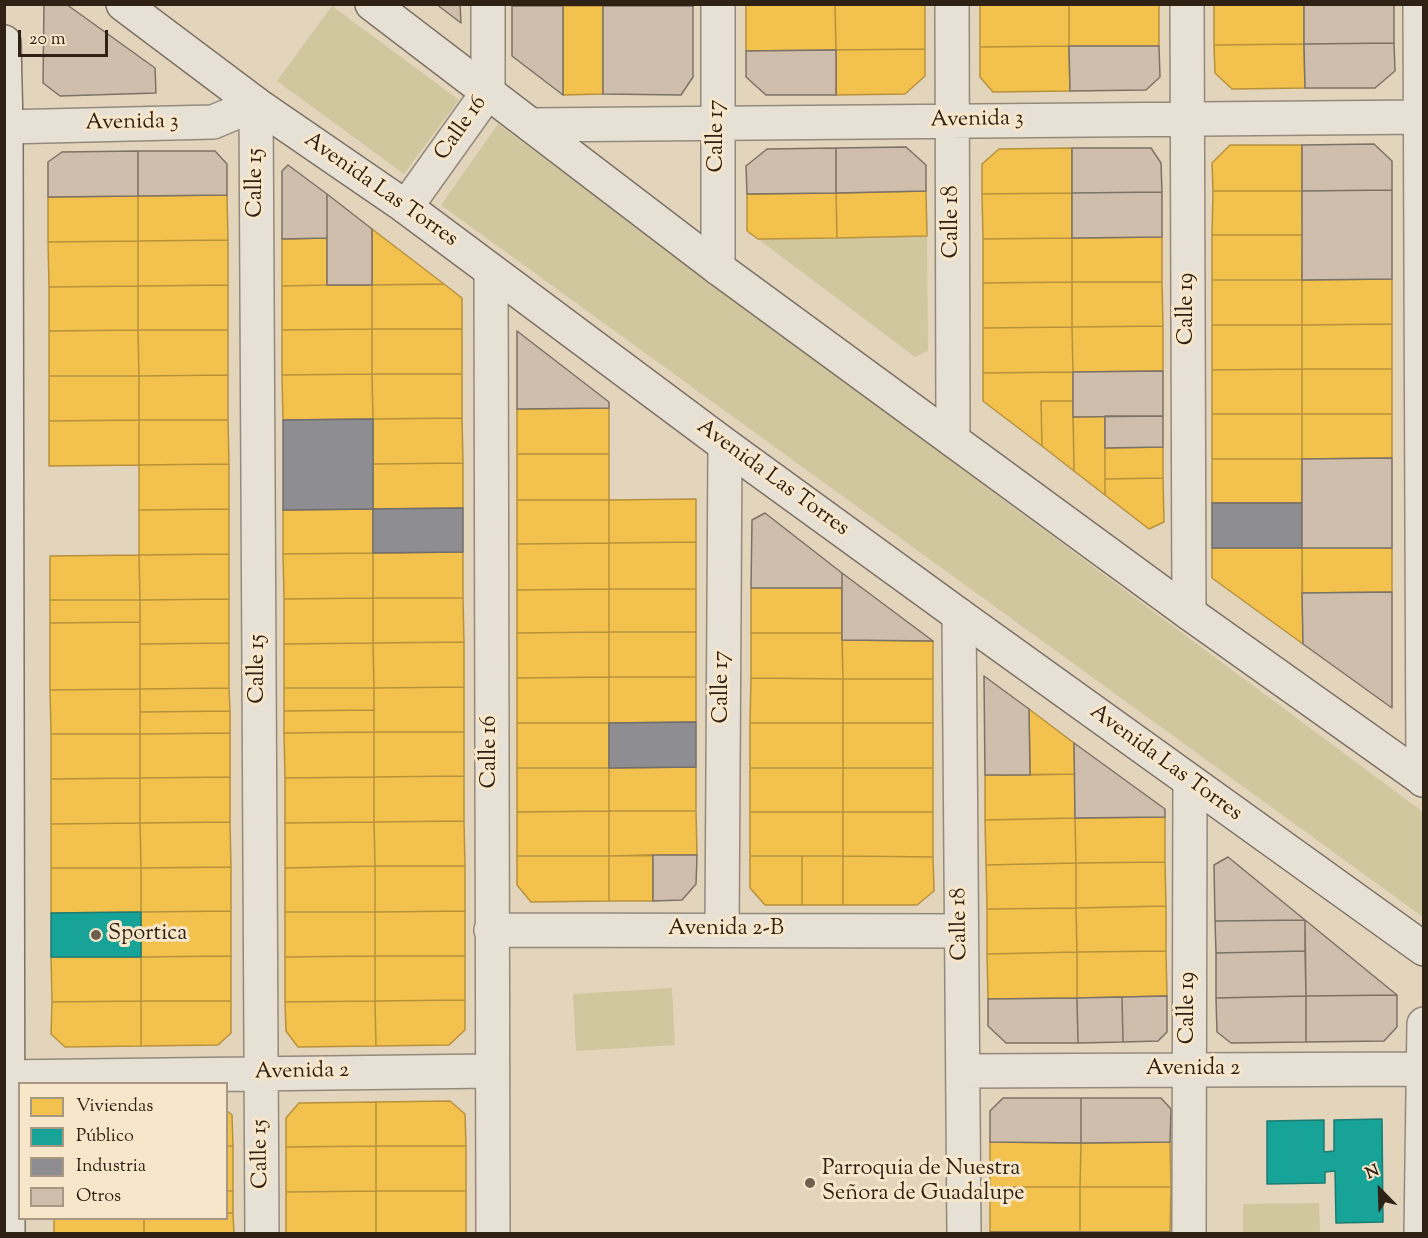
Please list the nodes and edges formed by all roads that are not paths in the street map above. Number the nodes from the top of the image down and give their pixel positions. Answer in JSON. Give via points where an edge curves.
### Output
{"nodes":[{"id":1,"x":123,"y":4,"type":"edge"},
{"id":2,"x":372,"y":4,"type":"edge"},
{"id":3,"x":488,"y":4,"type":"edge"},
{"id":4,"x":718,"y":4,"type":"edge"},
{"id":5,"x":952,"y":4,"type":"edge"},
{"id":6,"x":1187,"y":4,"type":"edge"},
{"id":7,"x":1420,"y":4,"type":"edge"},
{"id":8,"x":4,"y":42,"type":"edge"},
{"id":9,"x":489,"y":92,"type":"junction"},
{"id":10,"x":256,"y":104,"type":"junction"},
{"id":11,"x":1422,"y":117,"type":"edge"},
{"id":12,"x":1187,"y":119,"type":"junction"},
{"id":13,"x":952,"y":121,"type":"junction"},
{"id":14,"x":718,"y":124,"type":"junction"},
{"id":15,"x":531,"y":125,"type":"junction"},
{"id":16,"x":5,"y":127,"type":"edge"},
{"id":17,"x":406,"y":207,"type":"junction"},
{"id":18,"x":718,"y":268,"type":"junction"},
{"id":19,"x":491,"y":271,"type":"junction"},
{"id":20,"x":953,"y":440,"type":"junction"},
{"id":21,"x":725,"y":445,"type":"junction"},
{"id":22,"x":1189,"y":614,"type":"junction"},
{"id":23,"x":958,"y":615,"type":"junction"},
{"id":24,"x":1423,"y":780,"type":"edge"},
{"id":25,"x":1190,"y":782,"type":"junction"},
{"id":26,"x":491,"y":930,"type":"junction"},
{"id":27,"x":722,"y":930,"type":"junction"},
{"id":28,"x":962,"y":931,"type":"junction"},
{"id":29,"x":1424,"y":949,"type":"edge"},
{"id":30,"x":1424,"y":1024,"type":"edge"},
{"id":31,"x":1423,"y":1069,"type":"edge"},
{"id":32,"x":1189,"y":1070,"type":"junction"},
{"id":33,"x":491,"y":1071,"type":"junction"},
{"id":34,"x":963,"y":1071,"type":"junction"},
{"id":35,"x":261,"y":1074,"type":"junction"},
{"id":36,"x":6,"y":1077,"type":"edge"},
{"id":37,"x":8,"y":1233,"type":"edge"},
{"id":38,"x":262,"y":1233,"type":"edge"},
{"id":39,"x":493,"y":1233,"type":"edge"},
{"id":40,"x":964,"y":1233,"type":"edge"},
{"id":41,"x":1189,"y":1233,"type":"edge"},
{"id":42,"x":1421,"y":1233,"type":"edge"}],
"edges":[{"from":1,"to":10,"type":"street","name":"Avenida Las Torres"},
{"from":2,"to":9,"type":"street"},
{"from":3,"to":9,"type":"street","name":"Calle 16"},
{"from":4,"to":14,"type":"street","name":"Calle 17"},
{"from":5,"to":13,"type":"street","name":"Calle 18"},
{"from":6,"to":12,"type":"street","name":"Calle 19"},
{"from":7,"to":11,"type":"street"},
{"from":8,"to":16,"type":"street"},
{"from":9,"to":15,"type":"street"},
{"from":9,"to":17,"type":"street","name":"Calle 16"},
{"from":10,"to":16,"type":"street","name":"Avenida 3","via":[[213,122]]},
{"from":10,"to":17,"type":"street","name":"Avenida Las Torres"},
{"from":10,"to":35,"type":"street","name":"Calle 15"},
{"from":11,"to":12,"type":"street","name":"Avenida 3"},
{"from":11,"to":24,"type":"street"},
{"from":12,"to":13,"type":"street","name":"Avenida 3"},
{"from":12,"to":22,"type":"street","name":"Calle 19"},
{"from":13,"to":14,"type":"street","name":"Avenida 3"},
{"from":13,"to":20,"type":"street","name":"Calle 18"},
{"from":14,"to":15,"type":"street","name":"Avenida 3"},
{"from":14,"to":18,"type":"street","name":"Calle 17"},
{"from":15,"to":18,"type":"street"},
{"from":16,"to":36,"type":"street"},
{"from":17,"to":19,"type":"street","name":"Avenida Las Torres"},
{"from":18,"to":20,"type":"street"},
{"from":19,"to":21,"type":"street","name":"Avenida Las Torres"},
{"from":19,"to":26,"type":"street","name":"Calle 16"},
{"from":20,"to":22,"type":"street"},
{"from":21,"to":23,"type":"street","name":"Avenida Las Torres"},
{"from":21,"to":27,"type":"street","name":"Calle 17"},
{"from":22,"to":24,"type":"street"},
{"from":23,"to":25,"type":"street","name":"Avenida Las Torres"},
{"from":23,"to":28,"type":"street","name":"Calle 18"},
{"from":25,"to":29,"type":"street","name":"Avenida Las Torres"},
{"from":25,"to":32,"type":"street","name":"Calle 19"},
{"from":26,"to":27,"type":"street","name":"Avenida 2-B"},
{"from":26,"to":33,"type":"street","name":"Calle 16"},
{"from":27,"to":28,"type":"street","name":"Avenida 2-B"},
{"from":28,"to":34,"type":"street","name":"Calle 18"},
{"from":30,"to":31,"type":"street"},
{"from":31,"to":32,"type":"street","name":"Avenida 2"},
{"from":31,"to":42,"type":"street"},
{"from":32,"to":34,"type":"street","name":"Avenida 2"},
{"from":32,"to":41,"type":"street","name":"Calle 19"},
{"from":33,"to":35,"type":"street","name":"Avenida 2"},
{"from":33,"to":39,"type":"street","name":"Calle 16"},
{"from":34,"to":40,"type":"street","name":"Calle 18"},
{"from":35,"to":36,"type":"street","name":"Avenida 2"},
{"from":35,"to":38,"type":"street","name":"Calle 15"},
{"from":36,"to":37,"type":"street"}]}
